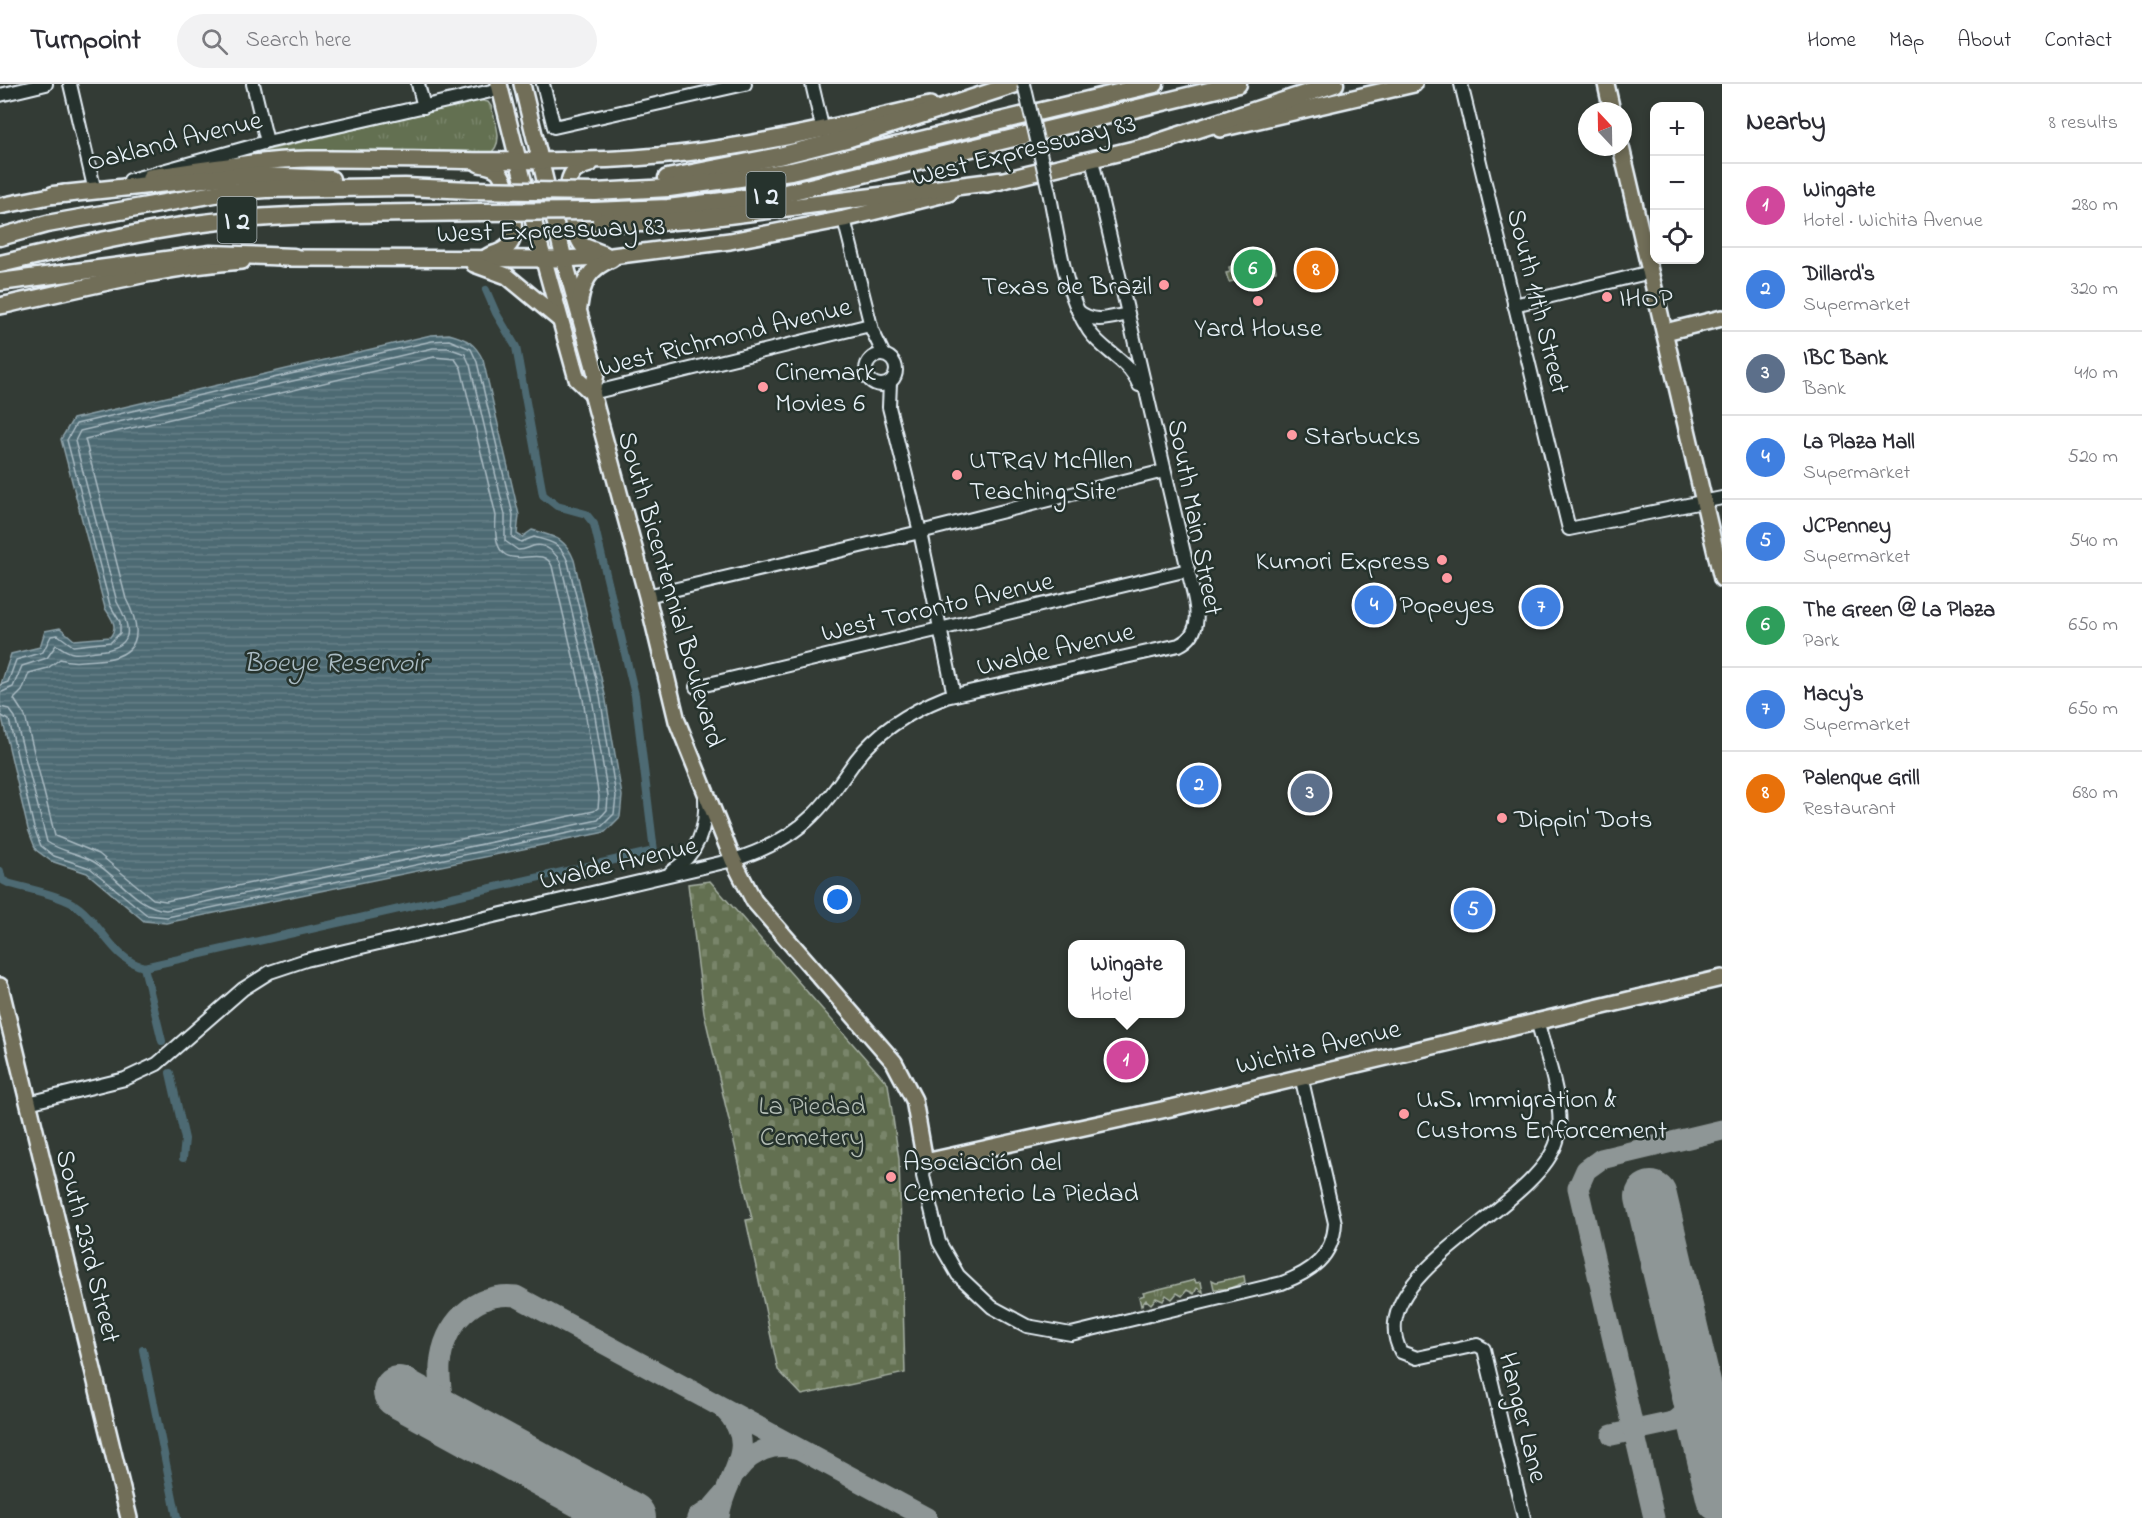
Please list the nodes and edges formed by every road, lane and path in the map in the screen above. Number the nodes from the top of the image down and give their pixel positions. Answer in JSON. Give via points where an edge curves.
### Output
{"nodes":[{"id":1,"x":46,"y":84,"type":"edge"},
{"id":2,"x":70,"y":84,"type":"edge"},
{"id":3,"x":253,"y":84,"type":"edge"},
{"id":4,"x":418,"y":84,"type":"edge"},
{"id":5,"x":522,"y":84,"type":"edge"},
{"id":6,"x":543,"y":84,"type":"edge"},
{"id":7,"x":745,"y":84,"type":"edge"},
{"id":8,"x":812,"y":84,"type":"edge"},
{"id":9,"x":1017,"y":84,"type":"edge"},
{"id":10,"x":1024,"y":84,"type":"edge"},
{"id":11,"x":1155,"y":84,"type":"edge"},
{"id":12,"x":1239,"y":84,"type":"edge"},
{"id":13,"x":1335,"y":84,"type":"edge"},
{"id":14,"x":1414,"y":84,"type":"edge"},
{"id":15,"x":1461,"y":84,"type":"edge"},
{"id":16,"x":1606,"y":84,"type":"edge"},
{"id":17,"x":499,"y":86,"type":"edge"},
{"id":18,"x":0,"y":95,"type":"edge"},
{"id":19,"x":1610,"y":102,"type":"edge"},
{"id":20,"x":424,"y":107,"type":"junction"},
{"id":21,"x":822,"y":130,"type":"junction"},
{"id":22,"x":267,"y":142,"type":"junction"},
{"id":23,"x":1156,"y":143,"type":"junction"},
{"id":24,"x":1623,"y":156,"type":"edge"},
{"id":25,"x":605,"y":160,"type":"junction"},
{"id":26,"x":1092,"y":160,"type":"junction"},
{"id":27,"x":472,"y":161,"type":"junction"},
{"id":28,"x":519,"y":161,"type":"junction"},
{"id":29,"x":542,"y":161,"type":"junction"},
{"id":30,"x":130,"y":180,"type":"junction"},
{"id":31,"x":999,"y":181,"type":"junction"},
{"id":32,"x":94,"y":187,"type":"junction"},
{"id":33,"x":440,"y":189,"type":"junction"},
{"id":34,"x":595,"y":192,"type":"junction"},
{"id":35,"x":53,"y":195,"type":"junction"},
{"id":36,"x":0,"y":206,"type":"edge"},
{"id":37,"x":591,"y":216,"type":"junction"},
{"id":38,"x":844,"y":219,"type":"junction"},
{"id":39,"x":0,"y":237,"type":"edge"},
{"id":40,"x":628,"y":254,"type":"junction"},
{"id":41,"x":612,"y":255,"type":"junction"},
{"id":42,"x":294,"y":257,"type":"junction"},
{"id":43,"x":544,"y":259,"type":"junction"},
{"id":44,"x":564,"y":259,"type":"junction"},
{"id":45,"x":460,"y":260,"type":"junction"},
{"id":46,"x":476,"y":260,"type":"junction"},
{"id":47,"x":0,"y":264,"type":"edge"},
{"id":48,"x":1651,"y":272,"type":"junction"},
{"id":49,"x":0,"y":282,"type":"edge"},
{"id":50,"x":1514,"y":305,"type":"junction"},
{"id":51,"x":0,"y":306,"type":"edge"},
{"id":52,"x":1078,"y":311,"type":"junction"},
{"id":53,"x":578,"y":312,"type":"junction"},
{"id":54,"x":1128,"y":314,"type":"junction"},
{"id":55,"x":1722,"y":318,"type":"edge"},
{"id":56,"x":559,"y":319,"type":"junction"},
{"id":57,"x":871,"y":328,"type":"junction"},
{"id":58,"x":1665,"y":332,"type":"junction"},
{"id":59,"x":884,"y":355,"type":"junction"},
{"id":60,"x":871,"y":358,"type":"junction"},
{"id":61,"x":890,"y":382,"type":"junction"},
{"id":62,"x":876,"y":384,"type":"junction"},
{"id":63,"x":592,"y":393,"type":"junction"},
{"id":64,"x":889,"y":407,"type":"junction"},
{"id":65,"x":1150,"y":411,"type":"junction"},
{"id":66,"x":1164,"y":471,"type":"junction"},
{"id":67,"x":1722,"y":498,"type":"edge"},
{"id":68,"x":1704,"y":502,"type":"junction"},
{"id":69,"x":920,"y":532,"type":"junction"},
{"id":70,"x":1188,"y":570,"type":"junction"},
{"id":71,"x":1722,"y":579,"type":"edge"},
{"id":72,"x":647,"y":596,"type":"junction"},
{"id":73,"x":940,"y":630,"type":"junction"},
{"id":74,"x":1195,"y":632,"type":"joint"},
{"id":75,"x":696,"y":687,"type":"dead end"},
{"id":76,"x":954,"y":695,"type":"junction"},
{"id":77,"x":705,"y":790,"type":"junction"},
{"id":78,"x":733,"y":861,"type":"junction"},
{"id":79,"x":668,"y":874,"type":"junction"},
{"id":80,"x":1722,"y":978,"type":"edge"},
{"id":81,"x":0,"y":987,"type":"edge"},
{"id":82,"x":1538,"y":1020,"type":"junction"},
{"id":83,"x":1301,"y":1076,"type":"junction"},
{"id":84,"x":28,"y":1103,"type":"junction"},
{"id":85,"x":924,"y":1161,"type":"junction"},
{"id":86,"x":129,"y":1518,"type":"edge"},
{"id":87,"x":1524,"y":1518,"type":"edge"}],
"edges":[{"from":1,"to":18,"type":"street"},
{"from":2,"to":32,"type":"street"},
{"from":3,"to":22,"type":"street"},
{"from":4,"to":20,"type":"street"},
{"from":5,"to":29,"type":"main road","name":"South Bicentennial Boulevard"},
{"from":6,"to":7,"type":"street","via":[[554,127]]},
{"from":8,"to":21,"type":"street"},
{"from":9,"to":21,"type":"main road"},
{"from":9,"to":34,"type":"highway","via":[[830,143]]},
{"from":10,"to":52,"type":"street","name":"South Main Street","bridge":true},
{"from":11,"to":34,"type":"highway","number":"I 2","via":[[791,171],[669,188]]},
{"from":12,"to":37,"type":"highway","number":"I 2","via":[[784,193]]},
{"from":13,"to":23,"type":"highway"},
{"from":14,"to":23,"type":"main road","name":"West Expressway 83"},
{"from":15,"to":50,"type":"street","name":"South 11th Street"},
{"from":16,"to":19,"type":"main road"},
{"from":17,"to":20,"type":"street","name":"Oakland Avenue"},
{"from":17,"to":28,"type":"main road","name":"South Bicentennial Boulevard"},
{"from":20,"to":22,"type":"street","name":"Oakland Avenue"},
{"from":21,"to":25,"type":"main road","via":[[698,152]]},
{"from":22,"to":30,"type":"street","name":"Oakland Avenue"},
{"from":23,"to":26,"type":"main road","name":"West Expressway 83"},
{"from":24,"to":48,"type":"main road"},
{"from":25,"to":29,"type":"main road"},
{"from":25,"to":41,"type":"main road","via":[[583,166],[569,180],[573,225],[579,241],[588,250]]},
{"from":26,"to":31,"type":"main road","name":"West Expressway 83"},
{"from":26,"to":54,"type":"street","name":"South Main Street"},
{"from":27,"to":28,"type":"main road"},
{"from":27,"to":30,"type":"main road","via":[[306,159]]},
{"from":27,"to":46,"type":"main road","via":[[491,167],[502,177],[514,227],[506,249]]},
{"from":28,"to":29,"type":"main road"},
{"from":28,"to":43,"type":"main road","name":"South Bicentennial Boulevard"},
{"from":29,"to":44,"type":"main road","name":"South Bicentennial Boulevard"},
{"from":30,"to":32,"type":"main road","name":"Oakland Avenue"},
{"from":31,"to":37,"type":"highway","via":[[689,220],[642,223]]},
{"from":31,"to":38,"type":"main road","name":"West Expressway 83"},
{"from":32,"to":35,"type":"main road","name":"Oakland Avenue"},
{"from":33,"to":34,"type":"highway","number":"I 2","bridge":true},
{"from":33,"to":35,"type":"highway","via":[[267,174]]},
{"from":33,"to":39,"type":"highway","number":"I 2","via":[[226,192]]},
{"from":35,"to":36,"type":"main road","name":"Oakland Avenue"},
{"from":37,"to":47,"type":"highway","number":"I 2","bridge":true,"via":[[478,212],[253,219],[138,232]]},
{"from":38,"to":40,"type":"main road","name":"West Expressway 83","via":[[730,242]]},
{"from":38,"to":57,"type":"street"},
{"from":40,"to":41,"type":"main road","name":"West Expressway 83"},
{"from":40,"to":53,"type":"main road","via":[[603,262],[589,273]]},
{"from":41,"to":44,"type":"main road","name":"West Expressway 83"},
{"from":42,"to":45,"type":"main road","name":"West Expressway 83"},
{"from":42,"to":49,"type":"highway","via":[[211,254]]},
{"from":42,"to":51,"type":"main road","name":"West Expressway 83","via":[[208,264]]},
{"from":43,"to":44,"type":"main road","name":"West Expressway 83"},
{"from":43,"to":46,"type":"main road","name":"West Expressway 83"},
{"from":43,"to":56,"type":"main road","name":"South Bicentennial Boulevard"},
{"from":44,"to":53,"type":"main road","name":"South Bicentennial Boulevard"},
{"from":45,"to":46,"type":"main road","name":"West Expressway 83"},
{"from":45,"to":56,"type":"main road","via":[[507,276]]},
{"from":48,"to":50,"type":"street"},
{"from":48,"to":58,"type":"main road"},
{"from":50,"to":68,"type":"street","name":"South 11th Street","via":[[1569,529]]},
{"from":52,"to":54,"type":"street","via":[[1087,319],[1096,320]]},
{"from":52,"to":65,"type":"street","name":"South Main Street","via":[[1091,334],[1127,365]]},
{"from":53,"to":63,"type":"main road","name":"South Bicentennial Boulevard","via":[[596,374]]},
{"from":54,"to":65,"type":"street","name":"South Main Street"},
{"from":55,"to":58,"type":"main road"},
{"from":56,"to":63,"type":"main road","name":"South Bicentennial Boulevard","via":[[577,379]]},
{"from":57,"to":59,"type":"street"},
{"from":57,"to":60,"type":"street"},
{"from":57,"to":63,"type":"street","name":"West Richmond Avenue"},
{"from":58,"to":68,"type":"main road"},
{"from":59,"to":60,"type":"street"},
{"from":59,"to":61,"type":"street","via":[[896,367]]},
{"from":60,"to":62,"type":"street","via":[[866,373]]},
{"from":61,"to":62,"type":"street"},
{"from":61,"to":64,"type":"street"},
{"from":62,"to":64,"type":"street"},
{"from":63,"to":72,"type":"main road","name":"South Bicentennial Boulevard"},
{"from":64,"to":69,"type":"street"},
{"from":65,"to":66,"type":"street","name":"South Main Street"},
{"from":66,"to":69,"type":"street"},
{"from":66,"to":70,"type":"street","name":"South Main Street"},
{"from":67,"to":68,"type":"street"},
{"from":68,"to":71,"type":"main road"},
{"from":69,"to":72,"type":"street"},
{"from":69,"to":73,"type":"street"},
{"from":70,"to":73,"type":"street","name":"West Toronto Avenue"},
{"from":70,"to":74,"type":"street","name":"South Main Street","via":[[1197,618]]},
{"from":72,"to":77,"type":"main road","name":"South Bicentennial Boulevard","via":[[677,721]]},
{"from":73,"to":75,"type":"street","name":"West Toronto Avenue"},
{"from":73,"to":76,"type":"street"},
{"from":74,"to":76,"type":"street","name":"Uvalde Avenue","via":[[1179,645]]},
{"from":76,"to":78,"type":"street","name":"Uvalde Avenue","via":[[928,704],[896,723],[856,760],[813,816],[776,843]]},
{"from":77,"to":78,"type":"main road","name":"South Bicentennial Boulevard"},
{"from":77,"to":79,"type":"street","via":[[703,833],[683,864]]},
{"from":78,"to":79,"type":"street","name":"Uvalde Avenue"},
{"from":78,"to":85,"type":"main road","name":"South Bicentennial Boulevard","via":[[754,902],[894,1062],[914,1100]]},
{"from":79,"to":84,"type":"street","name":"Uvalde Avenue","via":[[306,960],[270,972],[243,989],[158,1064],[125,1079]]},
{"from":80,"to":82,"type":"main road","name":"Wichita Avenue"},
{"from":81,"to":84,"type":"main road","name":"South 23rd Street"},
{"from":82,"to":83,"type":"main road","name":"Wichita Avenue"},
{"from":82,"to":87,"type":"street","name":"Hanger Lane","via":[[1560,1121],[1552,1156],[1529,1184],[1428,1265],[1402,1301],[1394,1334],[1401,1352],[1417,1358],[1477,1345],[1484,1349]]},
{"from":83,"to":85,"type":"main road","name":"Wichita Avenue"},
{"from":83,"to":85,"type":"street","via":[[1335,1223],[1331,1244],[1323,1258],[1305,1274],[1282,1283],[1071,1334],[1027,1326],[992,1307],[958,1275],[939,1242],[923,1176]]},
{"from":84,"to":86,"type":"main road","name":"South 23rd Street"}]}
